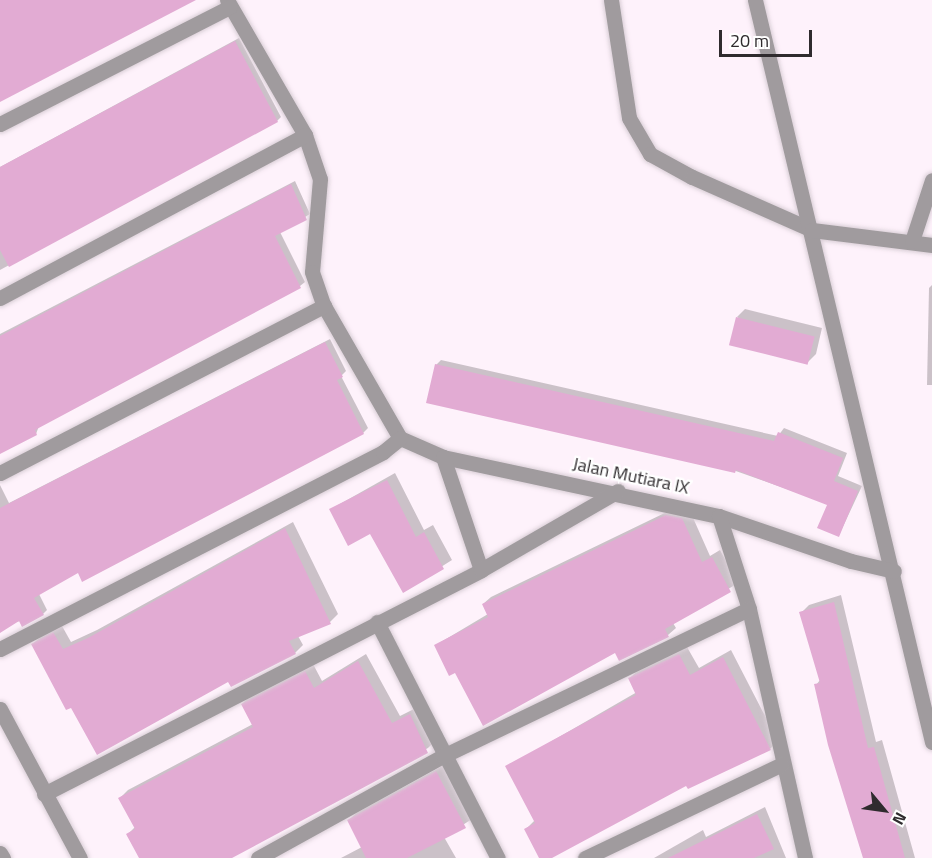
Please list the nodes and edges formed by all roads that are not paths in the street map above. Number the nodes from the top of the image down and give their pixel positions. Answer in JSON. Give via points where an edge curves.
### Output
{"nodes":[{"id":1,"x":611,"y":0,"type":"edge"},
{"id":2,"x":755,"y":0,"type":"edge"},
{"id":3,"x":229,"y":3,"type":"edge"},
{"id":4,"x":0,"y":124,"type":"edge"},
{"id":5,"x":305,"y":135,"type":"junction"},
{"id":6,"x":932,"y":180,"type":"edge"},
{"id":7,"x":812,"y":230,"type":"junction"},
{"id":8,"x":912,"y":241,"type":"junction"},
{"id":9,"x":932,"y":245,"type":"edge"},
{"id":10,"x":0,"y":298,"type":"edge"},
{"id":11,"x":324,"y":306,"type":"junction"},
{"id":12,"x":400,"y":438,"type":"junction"},
{"id":13,"x":443,"y":457,"type":"junction"},
{"id":14,"x":0,"y":473,"type":"edge"},
{"id":15,"x":618,"y":491,"type":"junction"},
{"id":16,"x":719,"y":516,"type":"junction"},
{"id":17,"x":481,"y":570,"type":"junction"},
{"id":18,"x":894,"y":571,"type":"junction"},
{"id":19,"x":749,"y":609,"type":"junction"},
{"id":20,"x":377,"y":622,"type":"junction"},
{"id":21,"x":0,"y":649,"type":"edge"},
{"id":22,"x":0,"y":709,"type":"edge"},
{"id":23,"x":932,"y":742,"type":"edge"},
{"id":24,"x":443,"y":756,"type":"junction"},
{"id":25,"x":782,"y":764,"type":"junction"},
{"id":26,"x":44,"y":795,"type":"junction"},
{"id":27,"x":0,"y":853,"type":"edge"},
{"id":28,"x":3,"y":858,"type":"edge"},
{"id":29,"x":80,"y":858,"type":"edge"},
{"id":30,"x":258,"y":858,"type":"edge"},
{"id":31,"x":498,"y":858,"type":"edge"},
{"id":32,"x":585,"y":858,"type":"edge"},
{"id":33,"x":805,"y":858,"type":"edge"}],
"edges":[{"from":1,"to":7,"type":"street","via":[[629,118],[650,153],[692,177]]},
{"from":2,"to":7,"type":"street"},
{"from":3,"to":4,"type":"street"},
{"from":3,"to":5,"type":"street"},
{"from":5,"to":10,"type":"street"},
{"from":5,"to":11,"type":"street","via":[[320,179],[312,272]]},
{"from":6,"to":8,"type":"street"},
{"from":7,"to":8,"type":"street"},
{"from":7,"to":18,"type":"street"},
{"from":8,"to":9,"type":"street"},
{"from":11,"to":12,"type":"street"},
{"from":11,"to":14,"type":"street"},
{"from":12,"to":13,"type":"street","name":"Jalan Mutiara IX"},
{"from":12,"to":21,"type":"street","via":[[384,452]]},
{"from":13,"to":15,"type":"street","name":"Jalan Mutiara IX"},
{"from":13,"to":17,"type":"street"},
{"from":15,"to":16,"type":"street","name":"Jalan Mutiara IX"},
{"from":15,"to":17,"type":"street"},
{"from":16,"to":18,"type":"street","name":"Jalan Mutiara IX","via":[[851,561]]},
{"from":16,"to":19,"type":"street"},
{"from":17,"to":20,"type":"street"},
{"from":18,"to":23,"type":"street"},
{"from":19,"to":24,"type":"street"},
{"from":19,"to":25,"type":"street"},
{"from":20,"to":24,"type":"street"},
{"from":20,"to":26,"type":"street"},
{"from":22,"to":26,"type":"street"},
{"from":24,"to":30,"type":"street"},
{"from":24,"to":31,"type":"street"},
{"from":25,"to":32,"type":"street"},
{"from":25,"to":33,"type":"street"},
{"from":26,"to":29,"type":"street"},
{"from":27,"to":28,"type":"street"}]}
